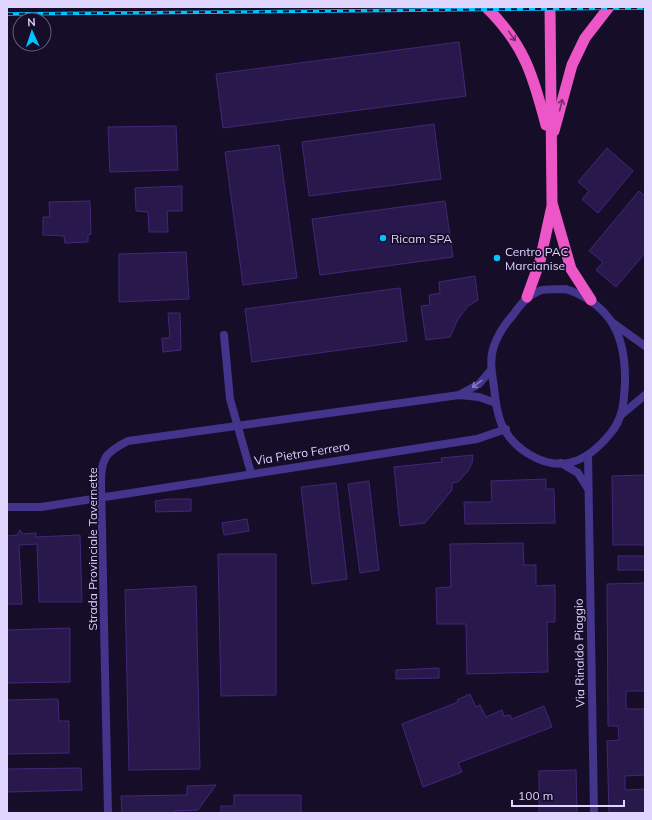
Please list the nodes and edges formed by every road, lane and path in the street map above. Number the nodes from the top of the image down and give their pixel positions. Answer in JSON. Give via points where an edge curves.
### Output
{"nodes":[{"id":1,"x":486,"y":7,"type":"edge"},
{"id":2,"x":550,"y":7,"type":"edge"},
{"id":3,"x":609,"y":7,"type":"edge"},
{"id":4,"x":551,"y":143,"type":"junction"},
{"id":5,"x":552,"y":203,"type":"junction"},
{"id":6,"x":527,"y":297,"type":"junction"},
{"id":7,"x":591,"y":300,"type":"junction"},
{"id":8,"x":611,"y":322,"type":"junction"},
{"id":9,"x":224,"y":335,"type":"dead end"},
{"id":10,"x":645,"y":346,"type":"edge"},
{"id":11,"x":491,"y":370,"type":"junction"},
{"id":12,"x":459,"y":395,"type":"junction"},
{"id":13,"x":645,"y":395,"type":"edge"},
{"id":14,"x":496,"y":403,"type":"junction"},
{"id":15,"x":620,"y":415,"type":"junction"},
{"id":16,"x":238,"y":426,"type":"junction"},
{"id":17,"x":506,"y":429,"type":"junction"},
{"id":18,"x":588,"y":455,"type":"junction"},
{"id":19,"x":561,"y":463,"type":"junction"},
{"id":20,"x":251,"y":473,"type":"junction"},
{"id":21,"x":589,"y":492,"type":"junction"},
{"id":22,"x":101,"y":497,"type":"junction"},
{"id":23,"x":7,"y":506,"type":"edge"},
{"id":24,"x":108,"y":813,"type":"edge"},
{"id":25,"x":594,"y":813,"type":"edge"}],
"edges":[{"from":1,"to":4,"type":"highway","one_way":true,"via":[[520,47],[534,81]]},
{"from":2,"to":4,"type":"highway"},
{"from":4,"to":3,"type":"highway","one_way":true,"via":[[572,65],[585,38]]},
{"from":4,"to":5,"type":"highway"},
{"from":5,"to":6,"type":"highway","via":[[540,261]]},
{"from":5,"to":7,"type":"highway","via":[[570,269]]},
{"from":6,"to":7,"type":"street","via":[[541,290],[566,289]]},
{"from":6,"to":11,"type":"street","via":[[504,325],[494,346]]},
{"from":7,"to":8,"type":"street"},
{"from":8,"to":10,"type":"street"},
{"from":8,"to":15,"type":"street","via":[[624,352],[625,403]]},
{"from":9,"to":16,"type":"street","via":[[230,399]]},
{"from":11,"to":12,"type":"street","name":"Strada Provinciale Tavernette","one_way":true,"via":[[479,384]]},
{"from":11,"to":14,"type":"street"},
{"from":12,"to":14,"type":"street","name":"Strada Provinciale Tavernette","via":[[479,397]]},
{"from":12,"to":16,"type":"street","name":"Strada Provinciale Tavernette"},
{"from":13,"to":15,"type":"street"},
{"from":14,"to":17,"type":"street","via":[[501,423]]},
{"from":15,"to":18,"type":"street","via":[[614,428],[600,446]]},
{"from":16,"to":20,"type":"street"},
{"from":16,"to":22,"type":"street","name":"Strada Provinciale Tavernette","via":[[128,441],[118,446],[107,454],[101,466]]},
{"from":17,"to":19,"type":"street","via":[[522,451],[538,459]]},
{"from":17,"to":20,"type":"street","name":"Via Pietro Ferrero","via":[[477,439]]},
{"from":18,"to":19,"type":"street","via":[[572,462]]},
{"from":18,"to":21,"type":"street","name":"Via Rinaldo Piaggio"},
{"from":19,"to":21,"type":"street","via":[[578,474]]},
{"from":20,"to":22,"type":"street","name":"Via Pietro Ferrero"},
{"from":21,"to":25,"type":"street","name":"Via Rinaldo Piaggio"},
{"from":22,"to":23,"type":"street","name":"Via Pietro Ferrero","via":[[41,507]]},
{"from":22,"to":24,"type":"street","name":"Strada Provinciale Tavernette"}]}
